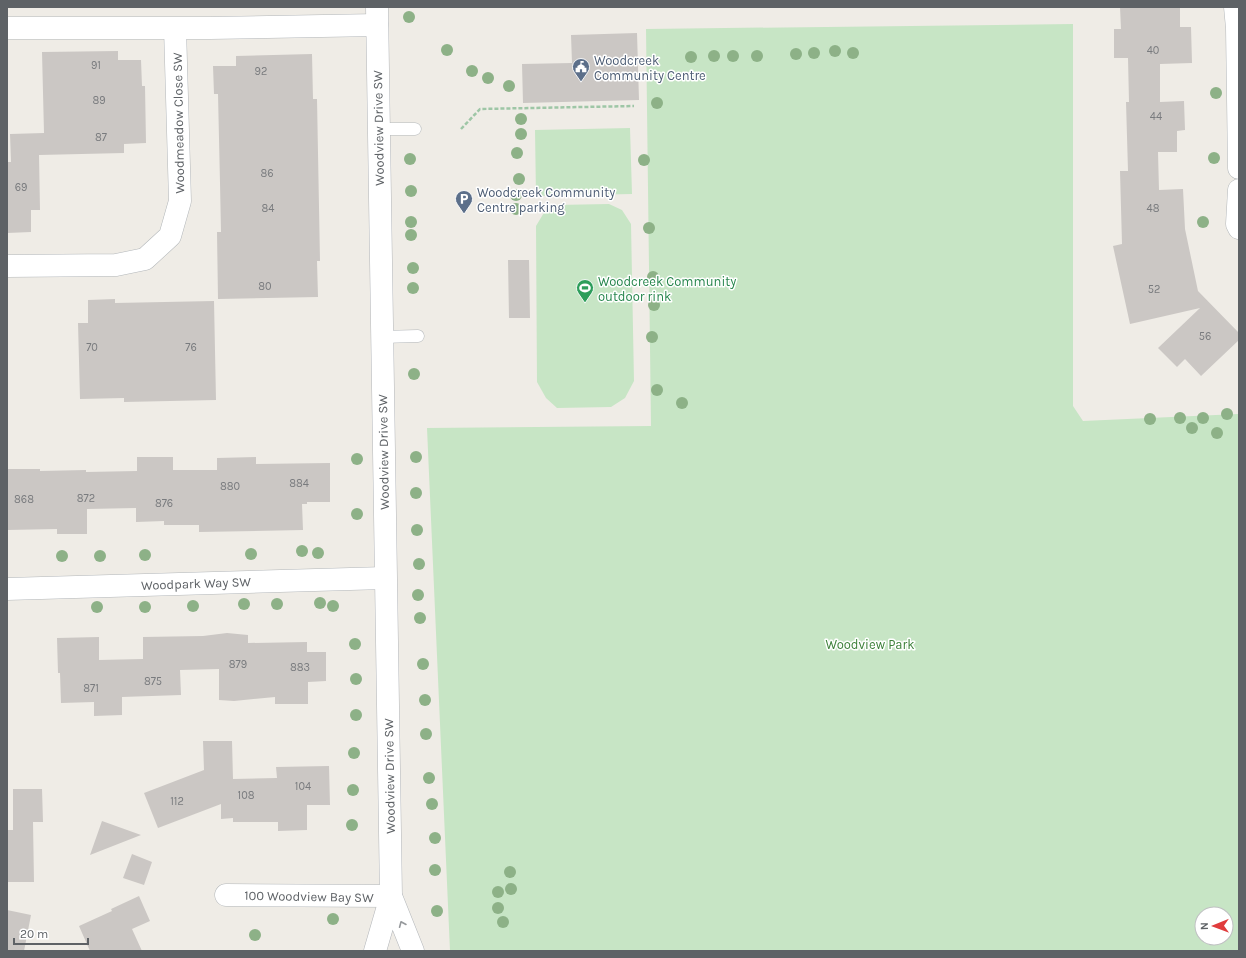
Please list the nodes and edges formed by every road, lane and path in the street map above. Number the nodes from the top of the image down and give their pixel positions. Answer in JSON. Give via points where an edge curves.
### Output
{"nodes":[{"id":1,"x":1235,"y":7,"type":"edge"},
{"id":2,"x":377,"y":16,"type":"edge"},
{"id":3,"x":7,"y":28,"type":"edge"},
{"id":4,"x":176,"y":28,"type":"junction"},
{"id":5,"x":634,"y":106,"type":"dead end"},
{"id":6,"x":378,"y":129,"type":"junction"},
{"id":7,"x":415,"y":129,"type":"dead end"},
{"id":8,"x":461,"y":129,"type":"dead end"},
{"id":9,"x":1239,"y":168,"type":"edge"},
{"id":10,"x":1239,"y":190,"type":"edge"},
{"id":11,"x":1239,"y":228,"type":"edge"},
{"id":12,"x":7,"y":266,"type":"edge"},
{"id":13,"x":418,"y":336,"type":"dead end"},
{"id":14,"x":382,"y":337,"type":"junction"},
{"id":15,"x":385,"y":578,"type":"junction"},
{"id":16,"x":7,"y":589,"type":"edge"},
{"id":17,"x":226,"y":895,"type":"dead end"},
{"id":18,"x":391,"y":896,"type":"junction"},
{"id":19,"x":375,"y":951,"type":"edge"},
{"id":20,"x":413,"y":951,"type":"edge"}],
"edges":[{"from":1,"to":9,"type":"street"},
{"from":2,"to":4,"type":"street"},
{"from":2,"to":6,"type":"street","name":"Woodview Drive SW"},
{"from":3,"to":4,"type":"street"},
{"from":4,"to":12,"type":"street","name":"Woodmeadow Close SW","via":[[180,201],[170,236],[145,259],[116,265]]},
{"from":5,"to":8,"type":"path","via":[[480,109]]},
{"from":6,"to":7,"type":"lane"},
{"from":6,"to":14,"type":"street","name":"Woodview Drive SW"},
{"from":10,"to":11,"type":"street"},
{"from":13,"to":14,"type":"lane"},
{"from":14,"to":15,"type":"street","name":"Woodview Drive SW"},
{"from":15,"to":16,"type":"street","name":"Woodpark Way SW"},
{"from":15,"to":18,"type":"street","name":"Woodview Drive SW"},
{"from":17,"to":18,"type":"street","name":"100 Woodview Bay SW"},
{"from":18,"to":19,"type":"street","name":"Woodview Drive SW"},
{"from":20,"to":18,"type":"street","name":"Woodview Drive SW","one_way":true}]}
